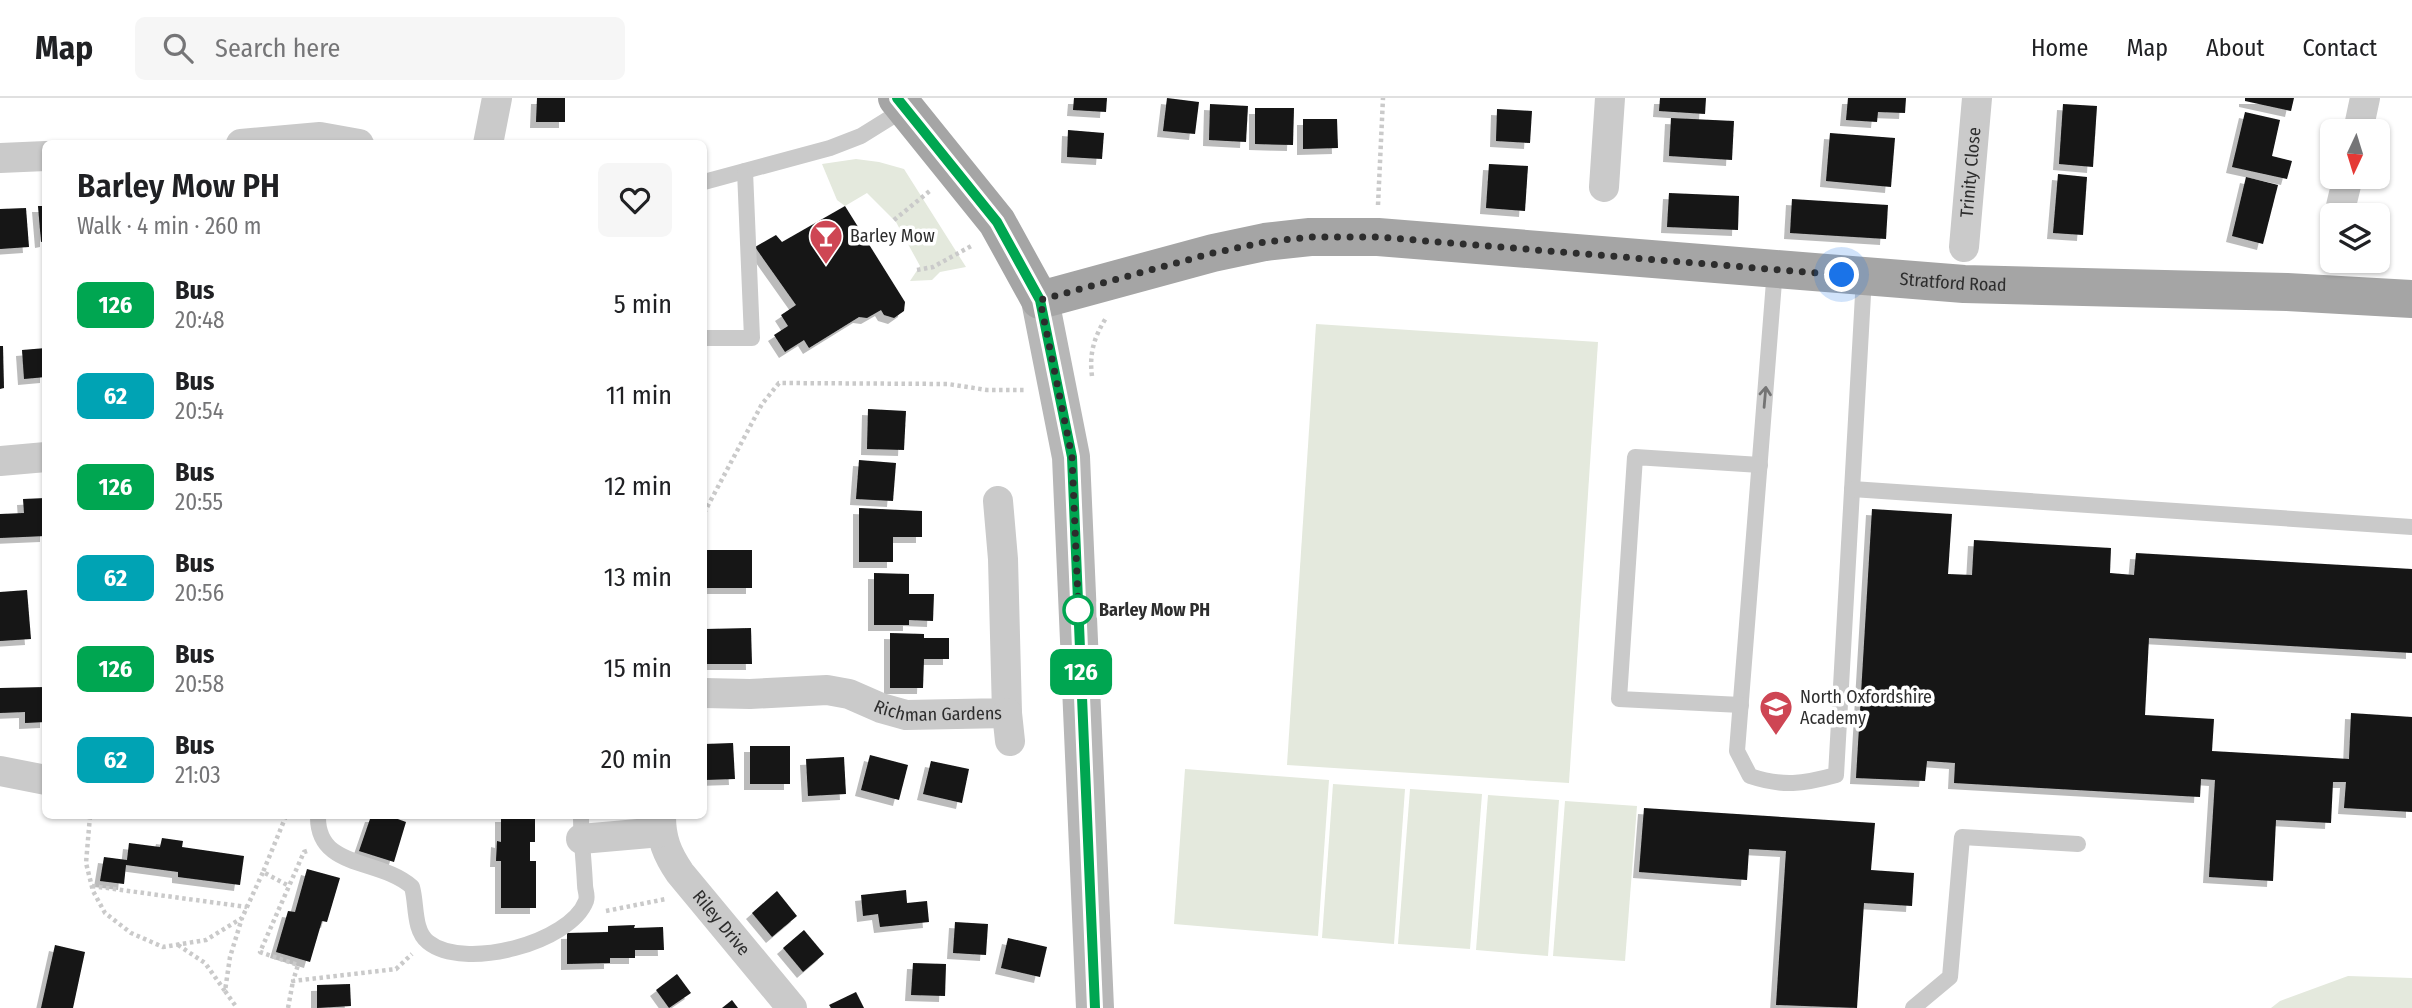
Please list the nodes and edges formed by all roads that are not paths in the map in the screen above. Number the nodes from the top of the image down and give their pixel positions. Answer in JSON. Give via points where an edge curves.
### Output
{"nodes":[{"id":1,"x":497,"y":98,"type":"edge"},
{"id":2,"x":1610,"y":98,"type":"edge"},
{"id":3,"x":1977,"y":98,"type":"edge"},
{"id":4,"x":2365,"y":98,"type":"edge"},
{"id":5,"x":902,"y":103,"type":"edge"},
{"id":6,"x":2361,"y":119,"type":"edge"},
{"id":7,"x":286,"y":140,"type":"edge"},
{"id":8,"x":337,"y":140,"type":"edge"},
{"id":9,"x":489,"y":140,"type":"edge"},
{"id":10,"x":42,"y":156,"type":"edge"},
{"id":11,"x":0,"y":158,"type":"edge"},
{"id":12,"x":745,"y":171,"type":"junction"},
{"id":13,"x":707,"y":181,"type":"edge"},
{"id":14,"x":1604,"y":187,"type":"dead end"},
{"id":15,"x":1964,"y":247,"type":"dead end"},
{"id":16,"x":1775,"y":269,"type":"junction"},
{"id":17,"x":1864,"y":277,"type":"junction"},
{"id":18,"x":2412,"y":299,"type":"edge"},
{"id":19,"x":1040,"y":300,"type":"junction"},
{"id":20,"x":707,"y":338,"type":"edge"},
{"id":21,"x":42,"y":457,"type":"edge"},
{"id":22,"x":0,"y":461,"type":"edge"},
{"id":23,"x":1760,"y":465,"type":"junction"},
{"id":24,"x":1852,"y":489,"type":"junction"},
{"id":25,"x":999,"y":501,"type":"dead end"},
{"id":26,"x":2412,"y":527,"type":"edge"},
{"id":27,"x":707,"y":693,"type":"edge"},
{"id":28,"x":1741,"y":705,"type":"junction"},
{"id":29,"x":0,"y":771,"type":"edge"},
{"id":30,"x":42,"y":779,"type":"edge"},
{"id":31,"x":318,"y":819,"type":"edge"},
{"id":32,"x":577,"y":823,"type":"edge"},
{"id":33,"x":661,"y":824,"type":"edge"},
{"id":34,"x":2078,"y":844,"type":"dead end"},
{"id":35,"x":792,"y":1008,"type":"edge"},
{"id":36,"x":1095,"y":1008,"type":"edge"},
{"id":37,"x":1913,"y":1008,"type":"edge"}],
"edges":[{"from":1,"to":9,"type":"street"},
{"from":2,"to":14,"type":"street"},
{"from":3,"to":15,"type":"street","name":"Trinity Close"},
{"from":4,"to":6,"type":"street"},
{"from":5,"to":12,"type":"lane","via":[[861,136]]},
{"from":5,"to":19,"type":"main road","via":[[1001,229]]},
{"from":7,"to":8,"type":"street"},
{"from":10,"to":11,"type":"street"},
{"from":12,"to":13,"type":"lane"},
{"from":12,"to":20,"type":"lane","via":[[752,338]]},
{"from":16,"to":17,"type":"main road","name":"Stratford Road"},
{"from":16,"to":19,"type":"main road","name":"Stratford Road","via":[[1378,237],[1310,237],[1213,253]]},
{"from":23,"to":16,"type":"lane","one_way":true},
{"from":17,"to":18,"type":"main road","name":"Stratford Road"},
{"from":17,"to":24,"type":"lane"},
{"from":19,"to":36,"type":"main road","via":[[1072,457]]},
{"from":21,"to":22,"type":"street"},
{"from":23,"to":28,"type":"lane"},
{"from":23,"to":28,"type":"lane","via":[[1635,457],[1619,699]]},
{"from":24,"to":26,"type":"lane"},
{"from":24,"to":28,"type":"lane","via":[[1836,775],[1804,784],[1772,783],[1750,776],[1737,751]]},
{"from":25,"to":27,"type":"street","name":"Richman Gardens","via":[[1008,727],[906,715],[827,690]]},
{"from":29,"to":30,"type":"street"},
{"from":31,"to":32,"type":"lane","via":[[318,830],[330,849],[346,859],[389,872],[412,887],[418,925],[426,939],[449,952],[491,952],[527,945],[575,917],[587,898]]},
{"from":32,"to":33,"type":"street","name":"Riley Drive"},
{"from":33,"to":35,"type":"street","name":"Riley Drive","via":[[666,852]]},
{"from":34,"to":37,"type":"lane","via":[[1962,837],[1950,977]]}]}
